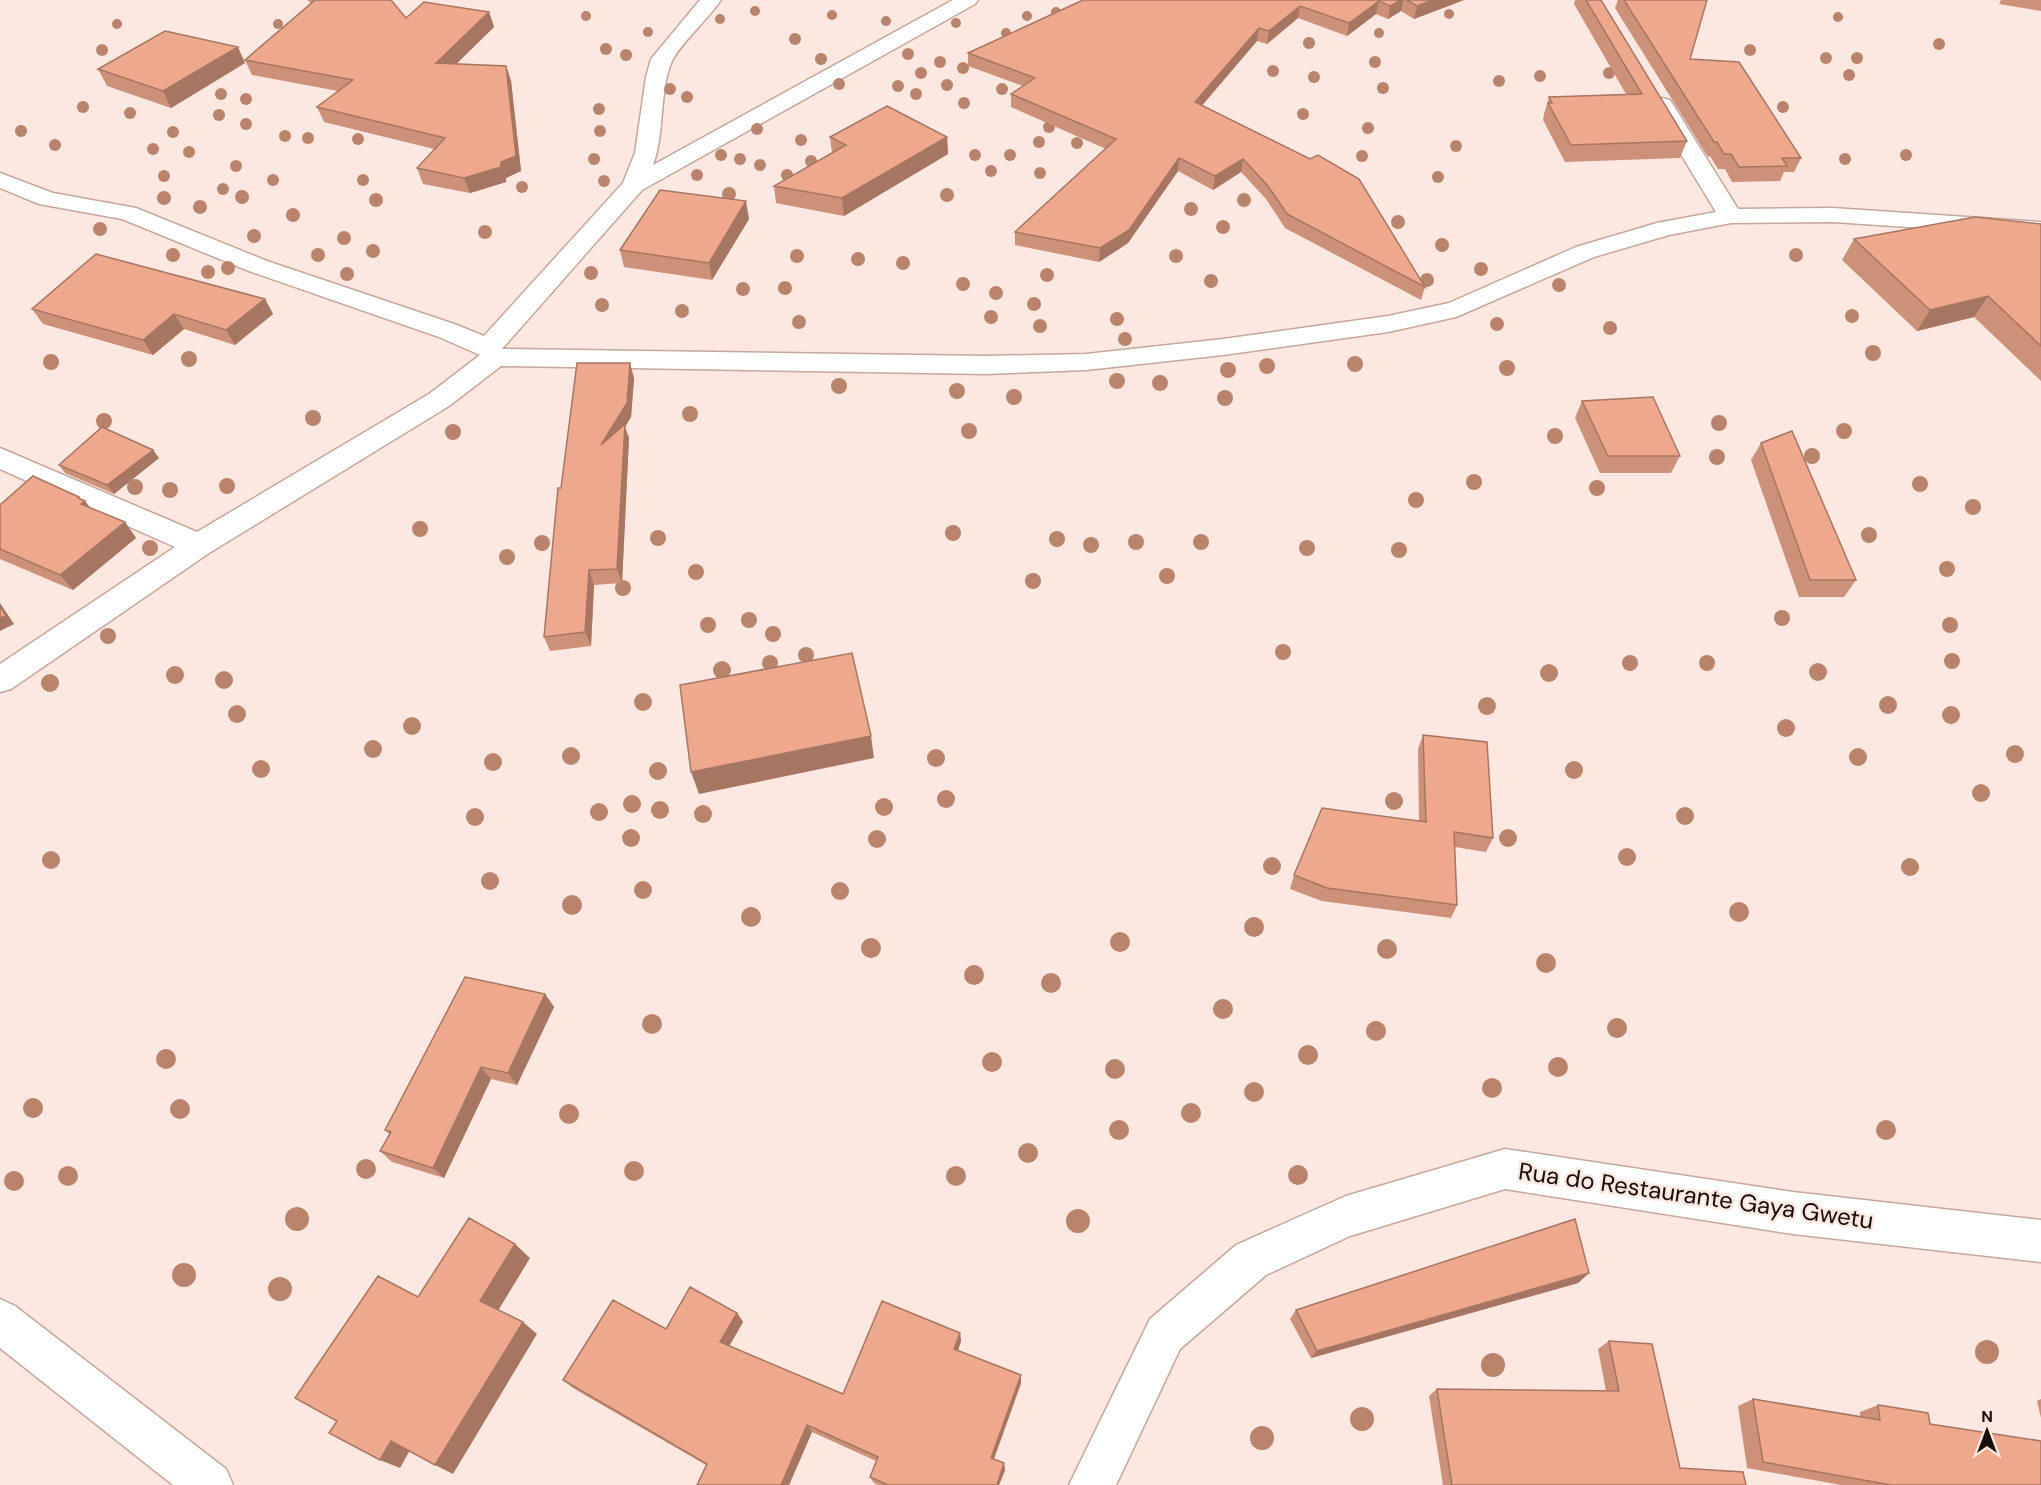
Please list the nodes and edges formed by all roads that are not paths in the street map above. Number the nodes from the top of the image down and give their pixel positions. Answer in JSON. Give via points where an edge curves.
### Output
{"nodes":[{"id":1,"x":711,"y":0,"type":"edge"},
{"id":2,"x":968,"y":0,"type":"edge"},
{"id":3,"x":1651,"y":86,"type":"edge"},
{"id":4,"x":0,"y":180,"type":"edge"},
{"id":5,"x":634,"y":185,"type":"junction"},
{"id":6,"x":1731,"y":216,"type":"junction"},
{"id":7,"x":2041,"y":229,"type":"edge"},
{"id":8,"x":492,"y":352,"type":"junction"},
{"id":9,"x":0,"y":458,"type":"edge"},
{"id":10,"x":199,"y":545,"type":"junction"},
{"id":11,"x":0,"y":680,"type":"edge"},
{"id":12,"x":2041,"y":1241,"type":"edge"},
{"id":13,"x":0,"y":1321,"type":"edge"},
{"id":14,"x":210,"y":1485,"type":"edge"},
{"id":15,"x":1092,"y":1485,"type":"edge"}],
"edges":[{"from":1,"to":5,"type":"street","via":[[662,59],[646,153]]},
{"from":2,"to":5,"type":"street"},
{"from":3,"to":6,"type":"street"},
{"from":4,"to":8,"type":"street","via":[[47,199],[128,213],[258,266],[448,331]]},
{"from":5,"to":8,"type":"street"},
{"from":6,"to":7,"type":"street","via":[[1833,215]]},
{"from":6,"to":8,"type":"street","via":[[1665,228],[1585,252],[1456,309],[1388,324],[1223,347],[1086,362],[987,365]]},
{"from":8,"to":10,"type":"street","via":[[439,400]]},
{"from":9,"to":10,"type":"street"},
{"from":10,"to":11,"type":"street"},
{"from":12,"to":15,"type":"street","name":"Rua do Restaurante Gaya Gwetu","via":[[1793,1213],[1505,1169],[1346,1217],[1251,1260],[1165,1334]]},
{"from":13,"to":14,"type":"street"}]}
